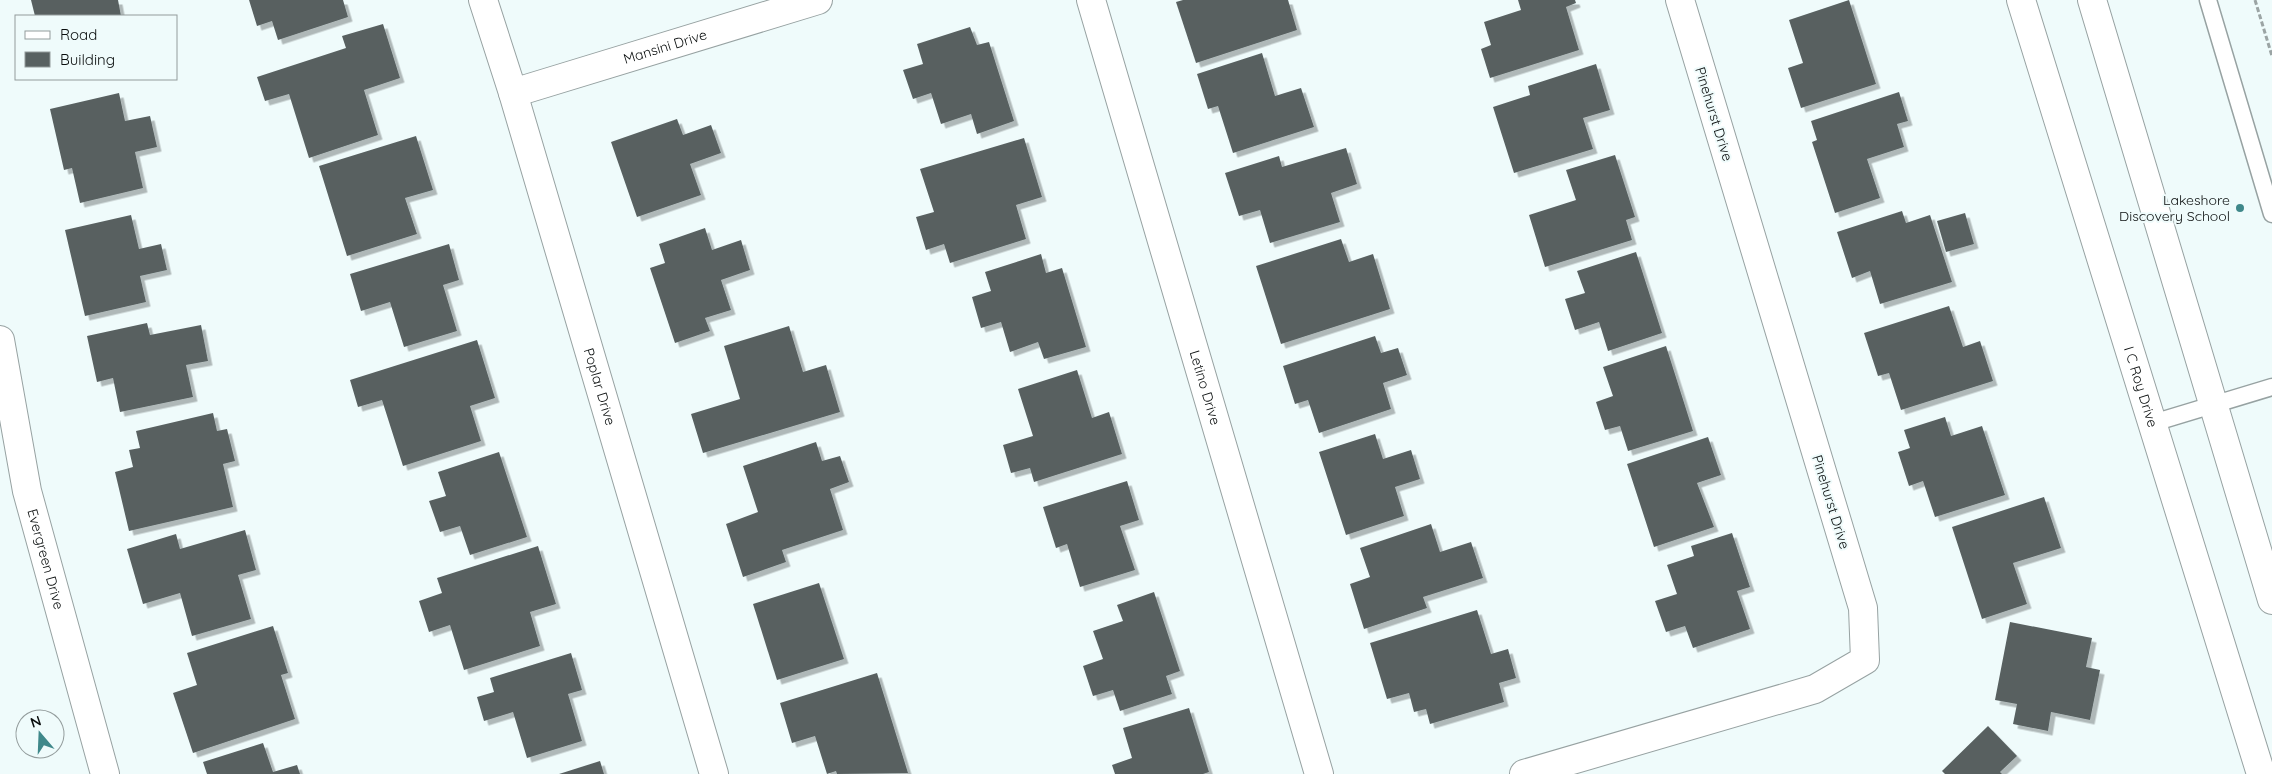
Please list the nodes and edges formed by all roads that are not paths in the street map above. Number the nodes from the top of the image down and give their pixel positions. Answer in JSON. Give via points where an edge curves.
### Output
{"nodes":[{"id":1,"x":483,"y":0,"type":"edge"},
{"id":2,"x":818,"y":0,"type":"edge"},
{"id":3,"x":1091,"y":0,"type":"edge"},
{"id":4,"x":1680,"y":0,"type":"edge"},
{"id":5,"x":2021,"y":0,"type":"edge"},
{"id":6,"x":2092,"y":0,"type":"edge"},
{"id":7,"x":2208,"y":0,"type":"edge"},
{"id":8,"x":513,"y":93,"type":"junction"},
{"id":9,"x":2272,"y":214,"type":"edge"},
{"id":10,"x":0,"y":340,"type":"edge"},
{"id":11,"x":2272,"y":387,"type":"edge"},
{"id":12,"x":2214,"y":405,"type":"junction"},
{"id":13,"x":2153,"y":423,"type":"junction"},
{"id":14,"x":2272,"y":600,"type":"edge"},
{"id":15,"x":106,"y":774,"type":"edge"},
{"id":16,"x":714,"y":774,"type":"edge"},
{"id":17,"x":1320,"y":774,"type":"edge"},
{"id":18,"x":1524,"y":774,"type":"edge"},
{"id":19,"x":2261,"y":774,"type":"edge"}],
"edges":[{"from":1,"to":8,"type":"street","name":"Poplar Drive"},
{"from":2,"to":8,"type":"street","name":"Mansini Drive"},
{"from":3,"to":17,"type":"street","name":"Letino Drive"},
{"from":4,"to":18,"type":"street","name":"Pinehurst Drive","via":[[1863,608],[1865,660],[1814,689]]},
{"from":5,"to":13,"type":"street","name":"I C Roy Drive"},
{"from":6,"to":12,"type":"street"},
{"from":7,"to":9,"type":"lane"},
{"from":8,"to":16,"type":"street","name":"Poplar Drive"},
{"from":10,"to":15,"type":"street","name":"Evergreen Drive","via":[[27,491]]},
{"from":11,"to":12,"type":"lane"},
{"from":12,"to":13,"type":"lane"},
{"from":12,"to":14,"type":"street"},
{"from":13,"to":19,"type":"street","name":"I C Roy Drive"}]}
